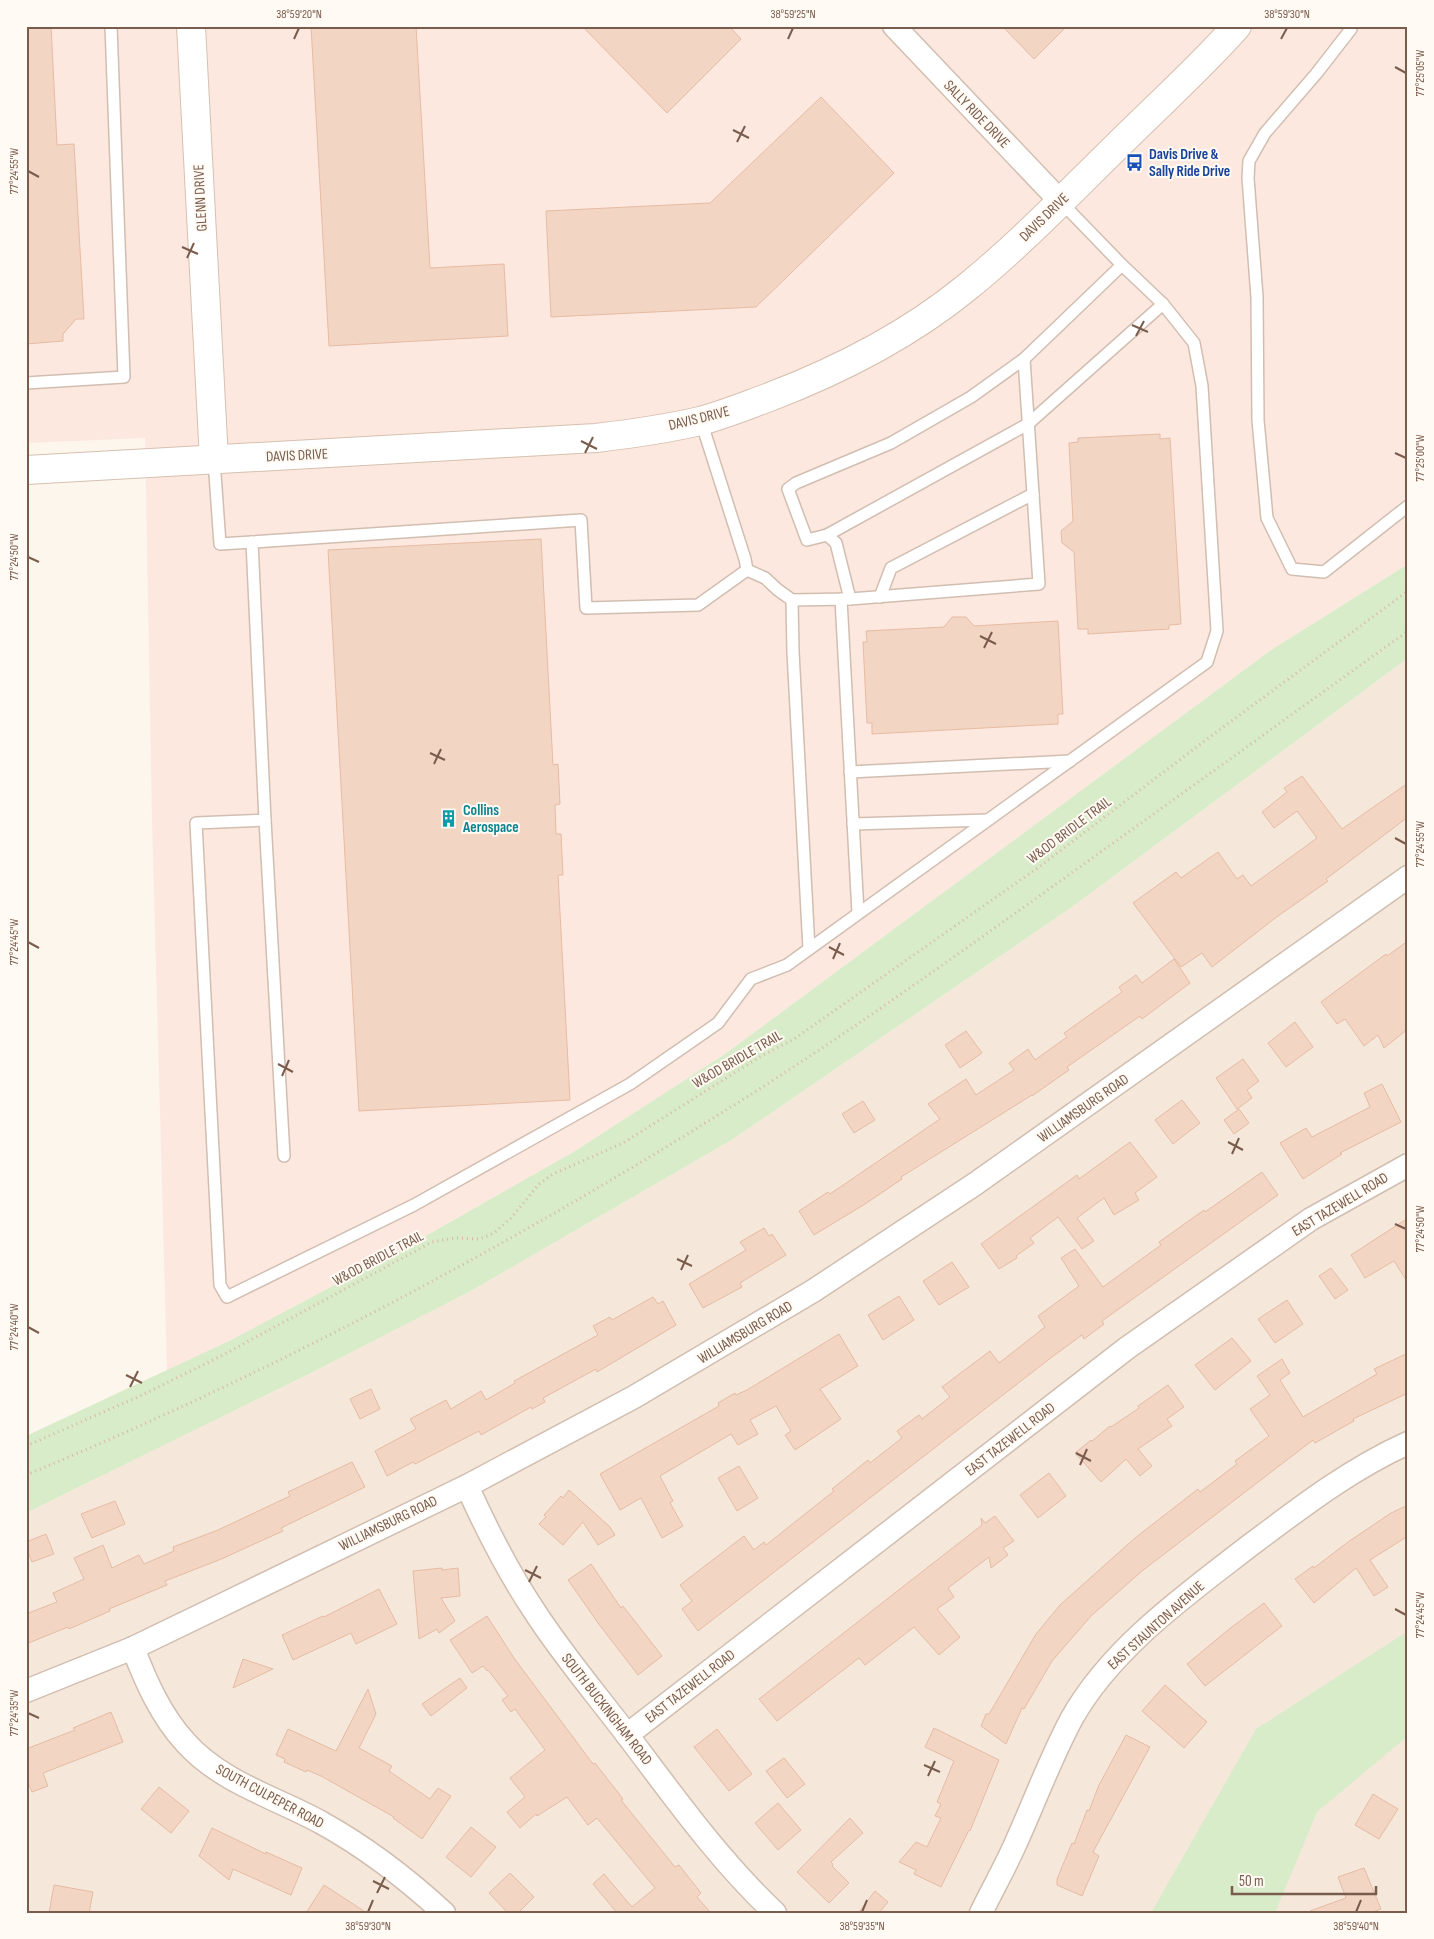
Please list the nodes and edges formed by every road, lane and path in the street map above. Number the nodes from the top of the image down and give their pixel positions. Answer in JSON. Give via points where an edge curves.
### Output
{"nodes":[{"id":1,"x":111,"y":26,"type":"edge"},
{"id":2,"x":191,"y":26,"type":"edge"},
{"id":3,"x":894,"y":26,"type":"edge"},
{"id":4,"x":1237,"y":26,"type":"edge"},
{"id":5,"x":1351,"y":29,"type":"dead end"},
{"id":6,"x":1061,"y":202,"type":"junction"},
{"id":7,"x":1122,"y":264,"type":"junction"},
{"id":8,"x":1163,"y":304,"type":"junction"},
{"id":9,"x":1024,"y":358,"type":"junction"},
{"id":10,"x":26,"y":383,"type":"edge"},
{"id":11,"x":701,"y":420,"type":"junction"},
{"id":12,"x":1028,"y":424,"type":"junction"},
{"id":13,"x":214,"y":460,"type":"junction"},
{"id":14,"x":26,"y":470,"type":"edge"},
{"id":15,"x":1033,"y":494,"type":"junction"},
{"id":16,"x":1408,"y":506,"type":"edge"},
{"id":17,"x":827,"y":535,"type":"junction"},
{"id":18,"x":252,"y":542,"type":"junction"},
{"id":19,"x":747,"y":570,"type":"junction"},
{"id":20,"x":1408,"y":591,"type":"edge"},
{"id":21,"x":880,"y":597,"type":"junction"},
{"id":22,"x":845,"y":599,"type":"junction"},
{"id":23,"x":792,"y":600,"type":"junction"},
{"id":24,"x":1408,"y":631,"type":"edge"},
{"id":25,"x":1070,"y":761,"type":"junction"},
{"id":26,"x":850,"y":772,"type":"junction"},
{"id":27,"x":265,"y":820,"type":"junction"},
{"id":28,"x":988,"y":820,"type":"junction"},
{"id":29,"x":853,"y":824,"type":"junction"},
{"id":30,"x":1408,"y":876,"type":"edge"},
{"id":31,"x":858,"y":913,"type":"junction"},
{"id":32,"x":809,"y":949,"type":"junction"},
{"id":33,"x":284,"y":1156,"type":"dead end"},
{"id":34,"x":1408,"y":1165,"type":"edge"},
{"id":35,"x":1408,"y":1443,"type":"edge"},
{"id":36,"x":26,"y":1446,"type":"edge"},
{"id":37,"x":26,"y":1475,"type":"edge"},
{"id":38,"x":467,"y":1486,"type":"junction"},
{"id":39,"x":133,"y":1648,"type":"junction"},
{"id":40,"x":26,"y":1691,"type":"edge"},
{"id":41,"x":627,"y":1735,"type":"junction"},
{"id":42,"x":444,"y":1913,"type":"edge"},
{"id":43,"x":775,"y":1913,"type":"edge"},
{"id":44,"x":981,"y":1913,"type":"edge"}],
"edges":[{"from":1,"to":10,"type":"lane","via":[[124,378]]},
{"from":2,"to":13,"type":"street","name":"GLENN DRIVE"},
{"from":3,"to":6,"type":"street","name":"SALLY RIDE DRIVE"},
{"from":4,"to":6,"type":"street","name":"DAVIS DRIVE","via":[[1212,55]]},
{"from":5,"to":16,"type":"lane","via":[[1265,133],[1249,161],[1257,297],[1258,420],[1267,518],[1292,569],[1324,572]]},
{"from":6,"to":7,"type":"lane"},
{"from":6,"to":11,"type":"street","name":"DAVIS DRIVE","via":[[965,289],[885,344],[802,384]]},
{"from":7,"to":8,"type":"lane"},
{"from":7,"to":9,"type":"lane"},
{"from":8,"to":12,"type":"lane"},
{"from":8,"to":25,"type":"lane","via":[[1194,342],[1202,386],[1217,631],[1208,662]]},
{"from":9,"to":12,"type":"lane"},
{"from":9,"to":17,"type":"lane","via":[[971,397],[892,443],[788,489],[807,540]]},
{"from":11,"to":13,"type":"street","name":"DAVIS DRIVE","via":[[596,438]]},
{"from":11,"to":19,"type":"lane"},
{"from":12,"to":15,"type":"lane"},
{"from":12,"to":17,"type":"lane"},
{"from":13,"to":14,"type":"street","name":"DAVIS DRIVE"},
{"from":13,"to":18,"type":"lane","via":[[220,544]]},
{"from":15,"to":21,"type":"lane","via":[[891,568]]},
{"from":15,"to":21,"type":"lane","via":[[1039,584]]},
{"from":17,"to":22,"type":"lane","via":[[836,543]]},
{"from":18,"to":19,"type":"lane","via":[[581,520],[586,608],[698,605]]},
{"from":18,"to":27,"type":"lane"},
{"from":19,"to":23,"type":"lane","via":[[766,578]]},
{"from":20,"to":36,"type":"path","name":"W&OD BRIDLE TRAIL","via":[[1039,867],[794,1039],[623,1142],[553,1174],[539,1184],[503,1228],[480,1239],[455,1238],[432,1242],[210,1361]]},
{"from":21,"to":22,"type":"lane"},
{"from":22,"to":23,"type":"lane"},
{"from":22,"to":26,"type":"lane"},
{"from":23,"to":32,"type":"lane"},
{"from":24,"to":37,"type":"path","via":[[921,981],[764,1086],[620,1176],[248,1378]]},
{"from":25,"to":26,"type":"lane"},
{"from":25,"to":28,"type":"lane"},
{"from":26,"to":29,"type":"lane"},
{"from":27,"to":32,"type":"lane","via":[[196,823],[220,1285],[227,1297],[414,1205],[630,1084],[718,1024],[750,980],[787,965]]},
{"from":27,"to":33,"type":"lane"},
{"from":28,"to":29,"type":"lane"},
{"from":28,"to":31,"type":"lane"},
{"from":29,"to":31,"type":"lane"},
{"from":30,"to":38,"type":"street","name":"WILLIAMSBURG ROAD","via":[[975,1184],[821,1286],[634,1397]]},
{"from":31,"to":32,"type":"lane"},
{"from":34,"to":41,"type":"street","name":"EAST TAZEWELL ROAD","via":[[1311,1219],[1128,1348]]},
{"from":35,"to":44,"type":"street","name":"EAST STAUNTON AVENUE","via":[[1346,1476],[1301,1507],[1195,1588],[1127,1647],[1072,1718]]},
{"from":38,"to":39,"type":"street","name":"WILLIAMSBURG ROAD"},
{"from":38,"to":41,"type":"street","name":"SOUTH BUCKINGHAM ROAD","via":[[503,1560],[533,1609]]},
{"from":39,"to":40,"type":"street","name":"WILLIAMSBURG ROAD"},
{"from":39,"to":42,"type":"street","name":"SOUTH CULPEPER ROAD","via":[[162,1712],[186,1744],[217,1770],[322,1823],[370,1852],[411,1882]]},
{"from":41,"to":43,"type":"street","name":"SOUTH BUCKINGHAM ROAD","via":[[690,1817]]}]}
